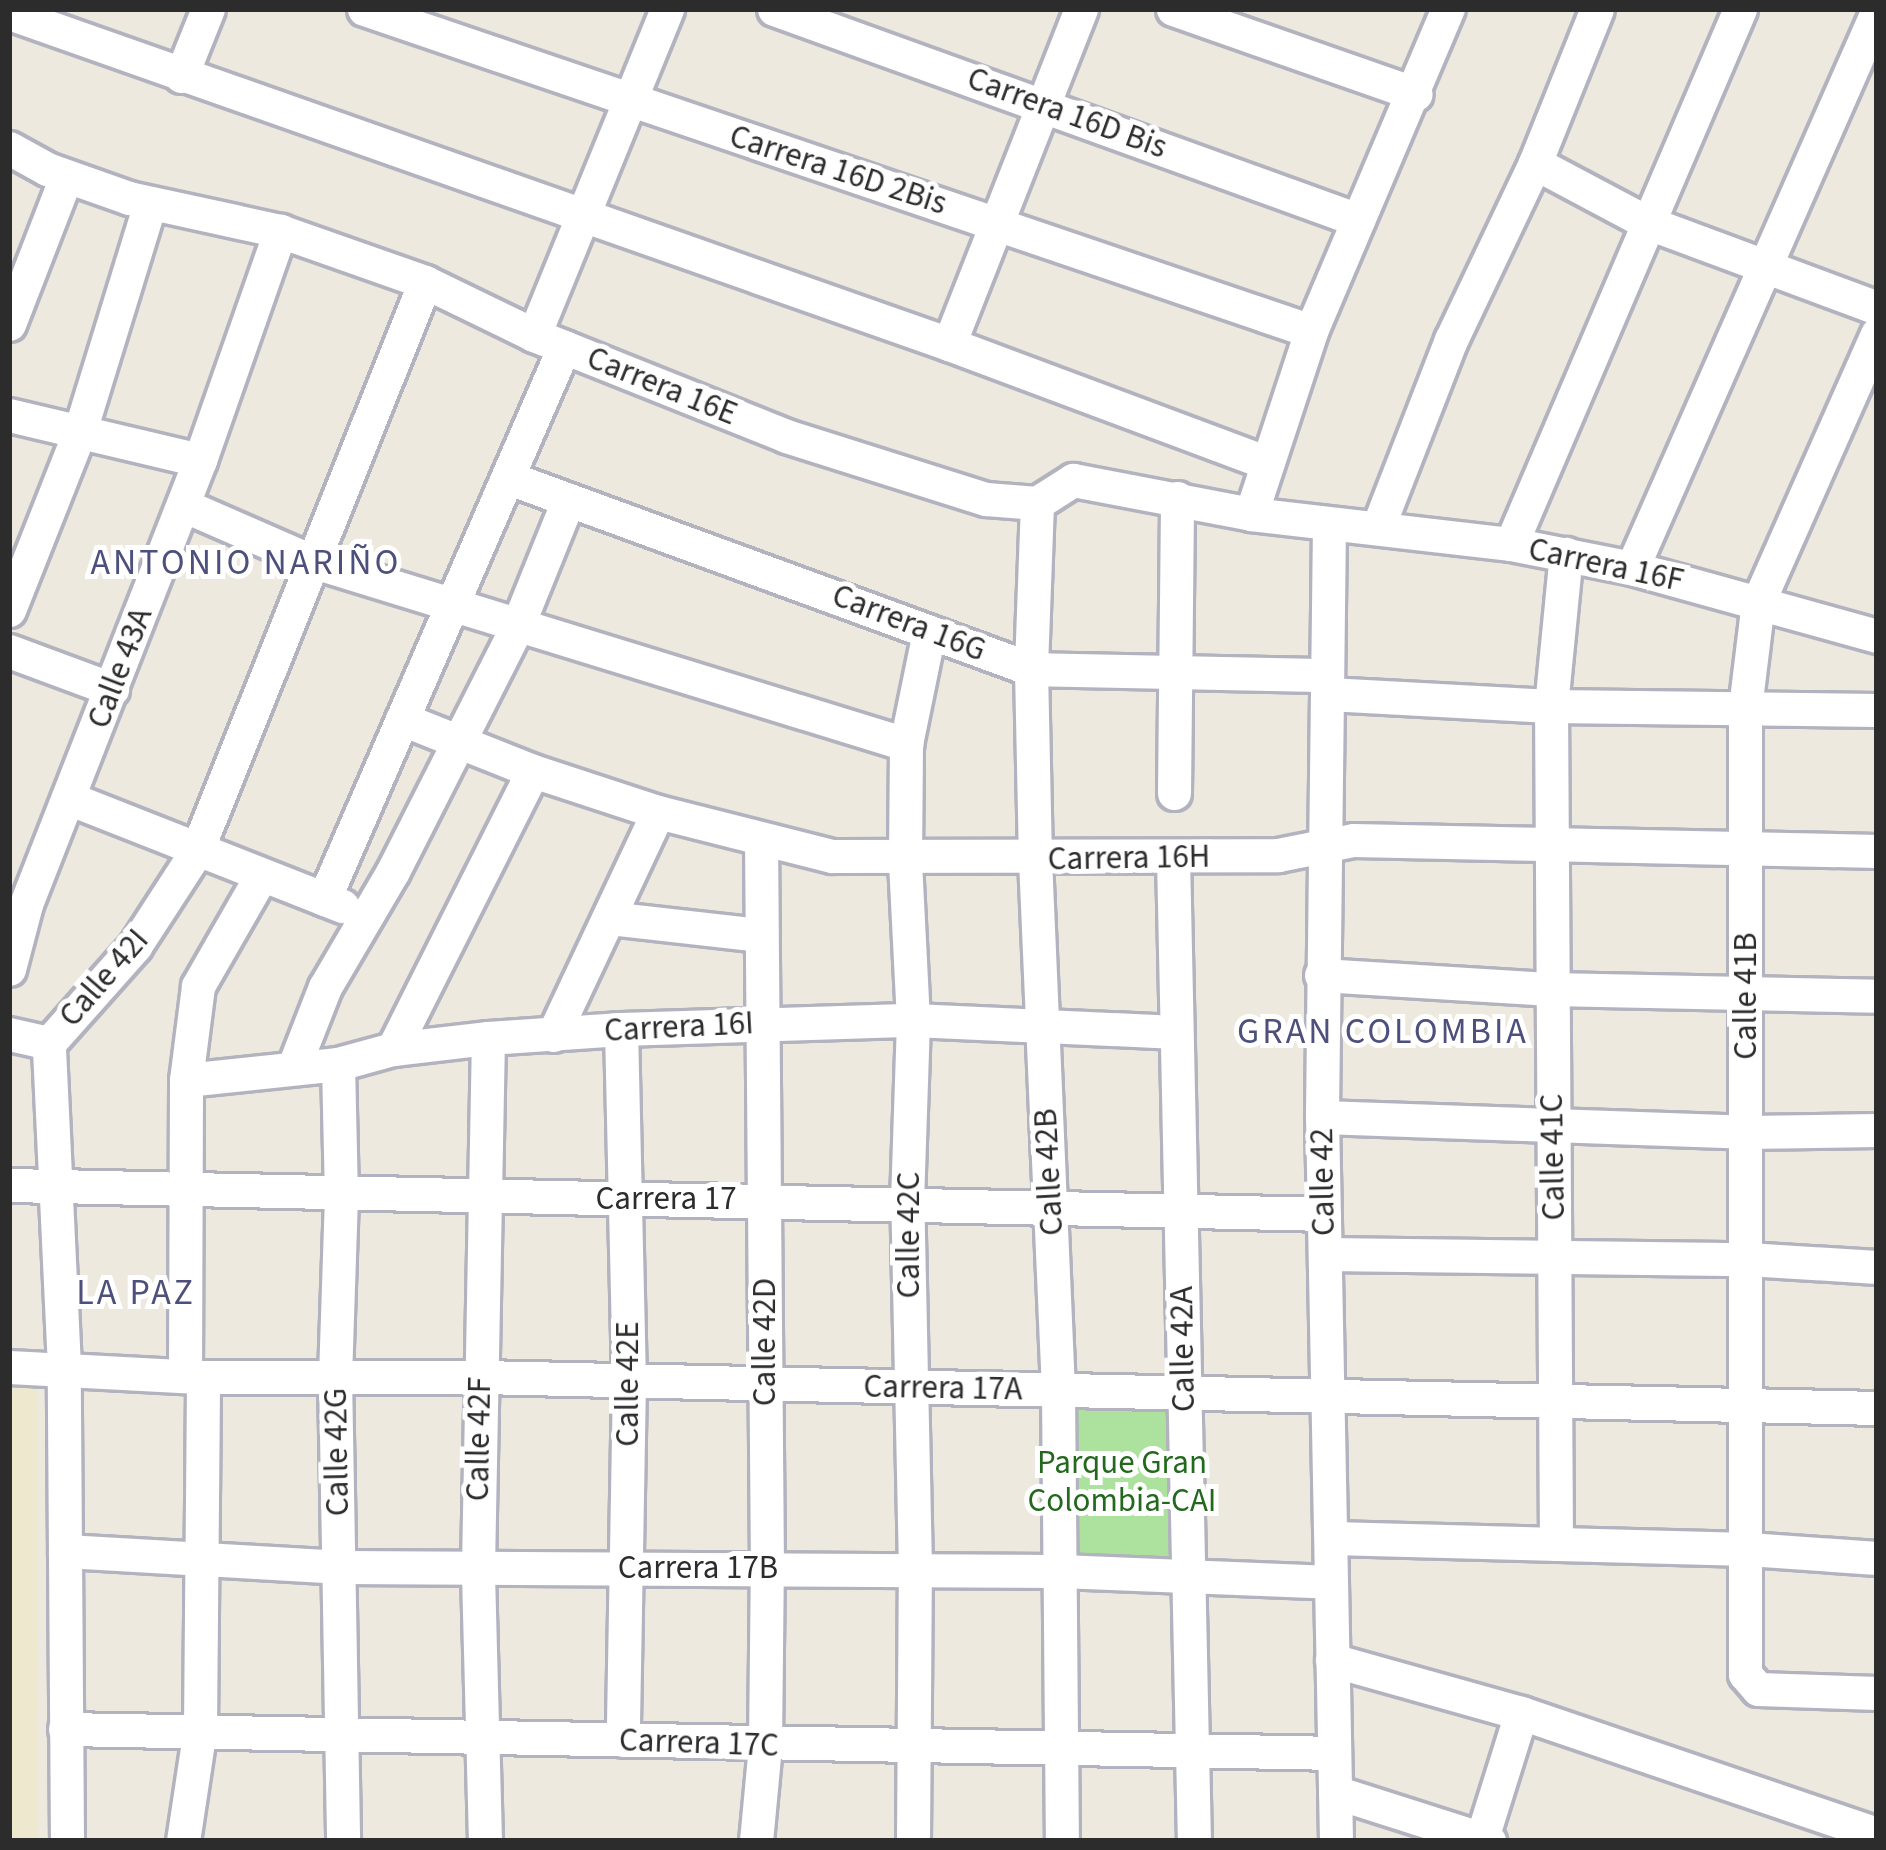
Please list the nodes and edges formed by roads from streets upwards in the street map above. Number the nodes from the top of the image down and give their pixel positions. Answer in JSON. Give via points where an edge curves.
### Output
{"nodes":[{"id":1,"x":208,"y":9,"type":"edge"},
{"id":2,"x":364,"y":9,"type":"edge"},
{"id":3,"x":667,"y":9,"type":"edge"},
{"id":4,"x":774,"y":9,"type":"edge"},
{"id":5,"x":1081,"y":9,"type":"edge"},
{"id":6,"x":1173,"y":9,"type":"edge"},
{"id":7,"x":1448,"y":9,"type":"edge"},
{"id":8,"x":1597,"y":9,"type":"edge"},
{"id":9,"x":1740,"y":9,"type":"edge"},
{"id":10,"x":9,"y":13,"type":"edge"},
{"id":11,"x":1877,"y":13,"type":"edge"},
{"id":12,"x":181,"y":76,"type":"junction"},
{"id":13,"x":1416,"y":94,"type":"junction"},
{"id":14,"x":632,"y":102,"type":"junction"},
{"id":15,"x":1043,"y":104,"type":"junction"},
{"id":16,"x":9,"y":148,"type":"edge"},
{"id":17,"x":1535,"y":164,"type":"junction"},
{"id":18,"x":66,"y":176,"type":"junction"},
{"id":19,"x":151,"y":204,"type":"junction"},
{"id":20,"x":582,"y":215,"type":"junction"},
{"id":21,"x":1358,"y":220,"type":"junction"},
{"id":22,"x":996,"y":222,"type":"junction"},
{"id":23,"x":1646,"y":222,"type":"junction"},
{"id":24,"x":280,"y":231,"type":"junction"},
{"id":25,"x":1764,"y":269,"type":"junction"},
{"id":26,"x":425,"y":282,"type":"junction"},
{"id":27,"x":1877,"y":308,"type":"edge"},
{"id":28,"x":9,"y":324,"type":"edge"},
{"id":29,"x":1311,"y":331,"type":"junction"},
{"id":30,"x":1877,"y":334,"type":"edge"},
{"id":31,"x":549,"y":341,"type":"junction"},
{"id":32,"x":949,"y":344,"type":"junction"},
{"id":33,"x":9,"y":415,"type":"edge"},
{"id":34,"x":80,"y":431,"type":"junction"},
{"id":35,"x":200,"y":460,"type":"junction"},
{"id":36,"x":1265,"y":462,"type":"junction"},
{"id":37,"x":508,"y":478,"type":"junction"},
{"id":38,"x":1178,"y":498,"type":"junction"},
{"id":39,"x":568,"y":501,"type":"junction"},
{"id":40,"x":1037,"y":503,"type":"junction"},
{"id":41,"x":183,"y":506,"type":"junction"},
{"id":42,"x":1251,"y":514,"type":"junction"},
{"id":43,"x":1329,"y":524,"type":"junction"},
{"id":44,"x":1378,"y":527,"type":"junction"},
{"id":45,"x":1511,"y":544,"type":"junction"},
{"id":46,"x":1566,"y":554,"type":"junction"},
{"id":47,"x":311,"y":561,"type":"junction"},
{"id":48,"x":1633,"y":568,"type":"junction"},
{"id":49,"x":1758,"y":602,"type":"junction"},
{"id":50,"x":453,"y":608,"type":"junction"},
{"id":51,"x":9,"y":610,"type":"edge"},
{"id":52,"x":518,"y":627,"type":"junction"},
{"id":53,"x":928,"y":632,"type":"junction"},
{"id":54,"x":1877,"y":636,"type":"edge"},
{"id":55,"x":9,"y":651,"type":"edge"},
{"id":56,"x":1031,"y":669,"type":"junction"},
{"id":57,"x":1176,"y":675,"type":"junction"},
{"id":58,"x":1327,"y":685,"type":"junction"},
{"id":59,"x":112,"y":689,"type":"junction"},
{"id":60,"x":1551,"y":706,"type":"junction"},
{"id":61,"x":1744,"y":708,"type":"junction"},
{"id":62,"x":1877,"y":710,"type":"edge"},
{"id":63,"x":402,"y":718,"type":"junction"},
{"id":64,"x":460,"y":742,"type":"junction"},
{"id":65,"x":906,"y":744,"type":"junction"},
{"id":66,"x":533,"y":771,"type":"junction"},
{"id":67,"x":1174,"y":794,"type":"dead end"},
{"id":68,"x":68,"y":798,"type":"junction"},
{"id":69,"x":658,"y":812,"type":"junction"},
{"id":70,"x":761,"y":842,"type":"junction"},
{"id":71,"x":1323,"y":844,"type":"junction"},
{"id":72,"x":1550,"y":845,"type":"junction"},
{"id":73,"x":1745,"y":846,"type":"junction"},
{"id":74,"x":197,"y":850,"type":"junction"},
{"id":75,"x":1877,"y":851,"type":"edge"},
{"id":76,"x":1173,"y":857,"type":"junction"},
{"id":77,"x":1035,"y":859,"type":"junction"},
{"id":78,"x":905,"y":860,"type":"junction"},
{"id":79,"x":261,"y":876,"type":"junction"},
{"id":80,"x":324,"y":899,"type":"junction"},
{"id":81,"x":17,"y":901,"type":"edge"},
{"id":82,"x":367,"y":916,"type":"junction"},
{"id":83,"x":609,"y":918,"type":"junction"},
{"id":84,"x":760,"y":935,"type":"junction"},
{"id":85,"x":9,"y":969,"type":"edge"},
{"id":86,"x":1321,"y":975,"type":"junction"},
{"id":87,"x":1552,"y":989,"type":"junction"},
{"id":88,"x":1746,"y":992,"type":"junction"},
{"id":89,"x":1877,"y":996,"type":"edge"},
{"id":90,"x":913,"y":1020,"type":"junction"},
{"id":91,"x":764,"y":1023,"type":"junction"},
{"id":92,"x":1042,"y":1024,"type":"junction"},
{"id":93,"x":621,"y":1029,"type":"junction"},
{"id":94,"x":1176,"y":1032,"type":"junction"},
{"id":95,"x":9,"y":1034,"type":"edge"},
{"id":96,"x":553,"y":1035,"type":"junction"},
{"id":97,"x":488,"y":1038,"type":"junction"},
{"id":98,"x":49,"y":1043,"type":"junction"},
{"id":99,"x":393,"y":1049,"type":"junction"},
{"id":100,"x":338,"y":1064,"type":"junction"},
{"id":101,"x":295,"y":1066,"type":"junction"},
{"id":102,"x":186,"y":1080,"type":"junction"},
{"id":103,"x":1322,"y":1117,"type":"junction"},
{"id":104,"x":1551,"y":1127,"type":"junction"},
{"id":105,"x":1877,"y":1130,"type":"edge"},
{"id":106,"x":1746,"y":1132,"type":"junction"},
{"id":107,"x":9,"y":1185,"type":"edge"},
{"id":108,"x":56,"y":1186,"type":"junction"},
{"id":109,"x":187,"y":1187,"type":"junction"},
{"id":110,"x":341,"y":1196,"type":"junction"},
{"id":111,"x":483,"y":1197,"type":"junction"},
{"id":112,"x":628,"y":1199,"type":"junction"},
{"id":113,"x":765,"y":1199,"type":"junction"},
{"id":114,"x":907,"y":1202,"type":"junction"},
{"id":115,"x":1051,"y":1210,"type":"junction"},
{"id":116,"x":1181,"y":1214,"type":"junction"},
{"id":117,"x":1324,"y":1214,"type":"junction"},
{"id":118,"x":1325,"y":1254,"type":"junction"},
{"id":119,"x":1555,"y":1258,"type":"junction"},
{"id":120,"x":1747,"y":1258,"type":"junction"},
{"id":121,"x":1877,"y":1267,"type":"edge"},
{"id":122,"x":9,"y":1367,"type":"edge"},
{"id":123,"x":64,"y":1367,"type":"junction"},
{"id":124,"x":194,"y":1376,"type":"junction"},
{"id":125,"x":335,"y":1376,"type":"junction"},
{"id":126,"x":480,"y":1376,"type":"junction"},
{"id":127,"x":629,"y":1380,"type":"junction"},
{"id":128,"x":765,"y":1383,"type":"junction"},
{"id":129,"x":910,"y":1388,"type":"junction"},
{"id":130,"x":1058,"y":1391,"type":"junction"},
{"id":131,"x":1184,"y":1394,"type":"junction"},
{"id":132,"x":1329,"y":1397,"type":"junction"},
{"id":133,"x":1553,"y":1402,"type":"junction"},
{"id":134,"x":1748,"y":1406,"type":"junction"},
{"id":135,"x":1877,"y":1408,"type":"edge"},
{"id":136,"x":1332,"y":1538,"type":"junction"},
{"id":137,"x":1556,"y":1544,"type":"junction"},
{"id":138,"x":1748,"y":1549,"type":"junction"},
{"id":139,"x":64,"y":1551,"type":"junction"},
{"id":140,"x":1877,"y":1558,"type":"edge"},
{"id":141,"x":204,"y":1559,"type":"junction"},
{"id":142,"x":339,"y":1567,"type":"junction"},
{"id":143,"x":478,"y":1567,"type":"junction"},
{"id":144,"x":625,"y":1568,"type":"junction"},
{"id":145,"x":767,"y":1568,"type":"junction"},
{"id":146,"x":915,"y":1569,"type":"junction"},
{"id":147,"x":1060,"y":1570,"type":"junction"},
{"id":148,"x":1187,"y":1575,"type":"junction"},
{"id":149,"x":1331,"y":1582,"type":"junction"},
{"id":150,"x":1331,"y":1660,"type":"junction"},
{"id":151,"x":1877,"y":1694,"type":"edge"},
{"id":152,"x":1521,"y":1713,"type":"junction"},
{"id":153,"x":65,"y":1729,"type":"junction"},
{"id":154,"x":200,"y":1730,"type":"junction"},
{"id":155,"x":342,"y":1736,"type":"junction"},
{"id":156,"x":480,"y":1738,"type":"junction"},
{"id":157,"x":623,"y":1740,"type":"junction"},
{"id":158,"x":765,"y":1746,"type":"junction"},
{"id":159,"x":916,"y":1747,"type":"junction"},
{"id":160,"x":1060,"y":1748,"type":"junction"},
{"id":161,"x":1192,"y":1750,"type":"junction"},
{"id":162,"x":1333,"y":1753,"type":"junction"},
{"id":163,"x":1335,"y":1792,"type":"junction"},
{"id":164,"x":1877,"y":1834,"type":"edge"},
{"id":165,"x":1484,"y":1840,"type":"edge"},
{"id":166,"x":67,"y":1841,"type":"edge"},
{"id":167,"x":184,"y":1841,"type":"edge"},
{"id":168,"x":343,"y":1841,"type":"edge"},
{"id":169,"x":485,"y":1841,"type":"edge"},
{"id":170,"x":756,"y":1841,"type":"edge"},
{"id":171,"x":914,"y":1841,"type":"edge"},
{"id":172,"x":1062,"y":1841,"type":"edge"},
{"id":173,"x":1195,"y":1841,"type":"edge"},
{"id":174,"x":1336,"y":1841,"type":"edge"}],
"edges":[{"from":1,"to":12,"type":"street"},
{"from":2,"to":14,"type":"street","name":"Carrera 16D 2Bis"},
{"from":3,"to":14,"type":"street"},
{"from":4,"to":15,"type":"street","name":"Carrera 16D Bis"},
{"from":5,"to":15,"type":"street"},
{"from":6,"to":13,"type":"street"},
{"from":7,"to":13,"type":"street"},
{"from":8,"to":17,"type":"street"},
{"from":9,"to":23,"type":"street"},
{"from":10,"to":12,"type":"street"},
{"from":11,"to":25,"type":"street"},
{"from":12,"to":20,"type":"street"},
{"from":13,"to":21,"type":"street"},
{"from":14,"to":20,"type":"street"},
{"from":14,"to":22,"type":"street","name":"Carrera 16D 2Bis"},
{"from":15,"to":21,"type":"street","name":"Carrera 16D Bis"},
{"from":15,"to":22,"type":"street"},
{"from":16,"to":18,"type":"street","name":"Carrera 16E"},
{"from":17,"to":23,"type":"street"},
{"from":17,"to":44,"type":"street","via":[[1451,340]]},
{"from":18,"to":19,"type":"street","name":"Carrera 16E"},
{"from":18,"to":28,"type":"street"},
{"from":19,"to":24,"type":"street","name":"Carrera 16E"},
{"from":19,"to":34,"type":"street"},
{"from":20,"to":31,"type":"street"},
{"from":20,"to":32,"type":"street"},
{"from":21,"to":29,"type":"street"},
{"from":22,"to":29,"type":"street","name":"Carrera 16D 2Bis"},
{"from":22,"to":32,"type":"street"},
{"from":23,"to":25,"type":"street"},
{"from":23,"to":45,"type":"street"},
{"from":24,"to":26,"type":"street","name":"Carrera 16E"},
{"from":24,"to":35,"type":"street","name":"Calle 43A"},
{"from":25,"to":27,"type":"street"},
{"from":25,"to":48,"type":"street"},
{"from":26,"to":31,"type":"street","name":"Carrera 16E"},
{"from":26,"to":47,"type":"street","name":"Calle 42I"},
{"from":29,"to":36,"type":"street"},
{"from":30,"to":49,"type":"street","name":"Calle 41B"},
{"from":31,"to":37,"type":"street"},
{"from":31,"to":40,"type":"street","name":"Carrera 16E","via":[[786,436],[986,499]]},
{"from":32,"to":36,"type":"street"},
{"from":33,"to":34,"type":"street"},
{"from":34,"to":35,"type":"street"},
{"from":34,"to":51,"type":"street"},
{"from":35,"to":41,"type":"street","name":"Calle 43A"},
{"from":36,"to":42,"type":"street"},
{"from":37,"to":39,"type":"street","name":"Carrera 16G"},
{"from":37,"to":50,"type":"street"},
{"from":38,"to":40,"type":"street","name":"Carrera 16E","via":[[1073,480]]},
{"from":38,"to":42,"type":"street","name":"Carrera 16E"},
{"from":38,"to":57,"type":"street"},
{"from":39,"to":52,"type":"street"},
{"from":39,"to":53,"type":"street","name":"Carrera 16G"},
{"from":40,"to":56,"type":"street","name":"Calle 42B"},
{"from":41,"to":47,"type":"street"},
{"from":41,"to":59,"type":"street","name":"Calle 43A"},
{"from":42,"to":43,"type":"street","name":"Carrera 16E"},
{"from":43,"to":44,"type":"street","name":"Carrera 16F"},
{"from":43,"to":58,"type":"street","name":"Calle 42"},
{"from":44,"to":45,"type":"street","name":"Carrera 16F"},
{"from":45,"to":46,"type":"street","name":"Carrera 16F"},
{"from":46,"to":48,"type":"street","name":"Carrera 16F"},
{"from":46,"to":60,"type":"street","name":"Calle 41C"},
{"from":47,"to":50,"type":"street"},
{"from":47,"to":74,"type":"street","name":"Calle 42I"},
{"from":48,"to":49,"type":"street","name":"Carrera 16F"},
{"from":49,"to":54,"type":"street","name":"Carrera 16F"},
{"from":49,"to":61,"type":"street","name":"Calle 41B"},
{"from":50,"to":52,"type":"street"},
{"from":50,"to":63,"type":"street"},
{"from":52,"to":64,"type":"street"},
{"from":52,"to":65,"type":"street"},
{"from":53,"to":56,"type":"street","name":"Carrera 16G"},
{"from":53,"to":65,"type":"street","name":"Calle 42C"},
{"from":55,"to":59,"type":"street"},
{"from":56,"to":57,"type":"street","name":"Carrera 16G"},
{"from":56,"to":77,"type":"street","name":"Calle 42B"},
{"from":57,"to":58,"type":"street","name":"Carrera 16G"},
{"from":57,"to":67,"type":"street"},
{"from":58,"to":60,"type":"street","name":"Carrera 16G"},
{"from":58,"to":71,"type":"street","name":"Calle 42"},
{"from":59,"to":68,"type":"street","name":"Calle 43A"},
{"from":60,"to":61,"type":"street","name":"Carrera 16G"},
{"from":60,"to":72,"type":"street","name":"Calle 41C"},
{"from":61,"to":62,"type":"street","name":"Carrera 16G"},
{"from":61,"to":73,"type":"street","name":"Calle 41B"},
{"from":63,"to":64,"type":"street","name":"Carrera 16H"},
{"from":63,"to":80,"type":"street"},
{"from":64,"to":66,"type":"street","name":"Carrera 16H"},
{"from":64,"to":82,"type":"street"},
{"from":65,"to":78,"type":"street","name":"Calle 42C"},
{"from":66,"to":69,"type":"street","name":"Carrera 16H"},
{"from":66,"to":99,"type":"street"},
{"from":68,"to":74,"type":"street"},
{"from":68,"to":81,"type":"street","name":"Calle 43A"},
{"from":69,"to":70,"type":"street","name":"Carrera 16H"},
{"from":69,"to":83,"type":"street"},
{"from":70,"to":78,"type":"street","name":"Carrera 16H"},
{"from":70,"to":84,"type":"street","name":"Calle 42D"},
{"from":71,"to":72,"type":"street","name":"Carrera 16H"},
{"from":71,"to":76,"type":"street","name":"Carrera 16H","via":[[1278,855]]},
{"from":71,"to":86,"type":"street","name":"Calle 42"},
{"from":72,"to":73,"type":"street","name":"Carrera 16H"},
{"from":72,"to":87,"type":"street","name":"Calle 41C"},
{"from":73,"to":75,"type":"street","name":"Carrera 16H"},
{"from":73,"to":88,"type":"street","name":"Calle 41B"},
{"from":74,"to":79,"type":"street"},
{"from":74,"to":98,"type":"street","name":"Calle 42I","via":[[135,946]]},
{"from":76,"to":77,"type":"street","name":"Carrera 16H"},
{"from":76,"to":94,"type":"street","name":"Calle 42A"},
{"from":77,"to":78,"type":"street","name":"Carrera 16H"},
{"from":77,"to":92,"type":"street","name":"Calle 42B"},
{"from":78,"to":90,"type":"street","name":"Calle 42C"},
{"from":79,"to":80,"type":"street"},
{"from":79,"to":102,"type":"street","via":[[198,986]]},
{"from":80,"to":82,"type":"street"},
{"from":81,"to":85,"type":"street","name":"Calle 43A"},
{"from":82,"to":101,"type":"street","via":[[325,987]]},
{"from":83,"to":84,"type":"street"},
{"from":83,"to":96,"type":"street"},
{"from":84,"to":91,"type":"street","name":"Calle 42D"},
{"from":86,"to":87,"type":"street"},
{"from":86,"to":103,"type":"street","name":"Calle 42"},
{"from":87,"to":88,"type":"street"},
{"from":87,"to":104,"type":"street","name":"Calle 41C"},
{"from":88,"to":89,"type":"street"},
{"from":88,"to":106,"type":"street","name":"Calle 41B"},
{"from":90,"to":91,"type":"street","name":"Carrera 16I"},
{"from":90,"to":92,"type":"street","name":"Carrera 16I"},
{"from":90,"to":114,"type":"street","name":"Calle 42C"},
{"from":91,"to":93,"type":"street","name":"Carrera 16I"},
{"from":91,"to":113,"type":"street","name":"Calle 42D"},
{"from":92,"to":94,"type":"street","name":"Carrera 16I"},
{"from":92,"to":115,"type":"street","name":"Calle 42B"},
{"from":93,"to":96,"type":"street","name":"Carrera 16I"},
{"from":93,"to":112,"type":"street","name":"Calle 42E"},
{"from":94,"to":116,"type":"street","name":"Calle 42A"},
{"from":95,"to":98,"type":"street"},
{"from":96,"to":97,"type":"street","name":"Carrera 16I"},
{"from":97,"to":99,"type":"street","name":"Carrera 16I"},
{"from":97,"to":111,"type":"street","name":"Calle 42F"},
{"from":98,"to":108,"type":"street","name":"Calle 42I"},
{"from":99,"to":100,"type":"street","name":"Carrera 16I"},
{"from":100,"to":101,"type":"street","name":"Carrera 16I"},
{"from":100,"to":110,"type":"street","name":"Calle 42G"},
{"from":101,"to":102,"type":"street","name":"Carrera 16I"},
{"from":102,"to":109,"type":"street"},
{"from":103,"to":104,"type":"street"},
{"from":103,"to":117,"type":"street","name":"Calle 42"},
{"from":104,"to":106,"type":"street"},
{"from":104,"to":119,"type":"street","name":"Calle 41C"},
{"from":105,"to":106,"type":"street"},
{"from":106,"to":120,"type":"street","name":"Calle 41B"},
{"from":107,"to":108,"type":"street","name":"Carrera 17"},
{"from":108,"to":109,"type":"street","name":"Carrera 17"},
{"from":108,"to":123,"type":"street","name":"Calle 42I"},
{"from":109,"to":110,"type":"street","name":"Carrera 17"},
{"from":109,"to":124,"type":"street"},
{"from":110,"to":111,"type":"street","name":"Carrera 17"},
{"from":110,"to":125,"type":"street","name":"Calle 42G"},
{"from":111,"to":112,"type":"street","name":"Carrera 17"},
{"from":111,"to":126,"type":"street","name":"Calle 42F"},
{"from":112,"to":113,"type":"street","name":"Carrera 17"},
{"from":112,"to":127,"type":"street","name":"Calle 42E"},
{"from":113,"to":114,"type":"street","name":"Carrera 17"},
{"from":113,"to":128,"type":"street","name":"Calle 42D"},
{"from":114,"to":115,"type":"street","name":"Carrera 17"},
{"from":114,"to":129,"type":"street","name":"Calle 42C"},
{"from":115,"to":116,"type":"street","name":"Carrera 17"},
{"from":115,"to":130,"type":"street","name":"Calle 42B"},
{"from":116,"to":117,"type":"street","name":"Carrera 17"},
{"from":116,"to":131,"type":"street","name":"Calle 42A"},
{"from":117,"to":118,"type":"street","name":"Calle 42"},
{"from":118,"to":119,"type":"street"},
{"from":118,"to":132,"type":"street","name":"Calle 42"},
{"from":119,"to":120,"type":"street"},
{"from":119,"to":133,"type":"street","name":"Calle 41C"},
{"from":120,"to":121,"type":"street"},
{"from":120,"to":134,"type":"street","name":"Calle 41B"},
{"from":122,"to":123,"type":"street","name":"Carrera 17A"},
{"from":123,"to":124,"type":"street","name":"Carrera 17A"},
{"from":123,"to":139,"type":"street","name":"Calle 42I"},
{"from":124,"to":125,"type":"street","name":"Carrera 17A"},
{"from":124,"to":141,"type":"street"},
{"from":125,"to":126,"type":"street","name":"Carrera 17A"},
{"from":125,"to":142,"type":"street","name":"Calle 42G"},
{"from":126,"to":127,"type":"street","name":"Carrera 17A"},
{"from":126,"to":143,"type":"street","name":"Calle 42F"},
{"from":127,"to":128,"type":"street","name":"Carrera 17A"},
{"from":127,"to":144,"type":"street","name":"Calle 42E"},
{"from":128,"to":129,"type":"street","name":"Carrera 17A"},
{"from":128,"to":145,"type":"street","name":"Calle 42D"},
{"from":129,"to":130,"type":"street","name":"Carrera 17A"},
{"from":129,"to":146,"type":"street","name":"Calle 42C"},
{"from":130,"to":131,"type":"street","name":"Carrera 17A"},
{"from":130,"to":147,"type":"street","name":"Calle 42B"},
{"from":131,"to":132,"type":"street","name":"Carrera 17A"},
{"from":131,"to":148,"type":"street","name":"Calle 42A"},
{"from":132,"to":133,"type":"street","name":"Carrera 17A"},
{"from":132,"to":136,"type":"street","name":"Calle 42"},
{"from":133,"to":134,"type":"street","name":"Carrera 17A"},
{"from":133,"to":137,"type":"street","name":"Calle 41C"},
{"from":134,"to":135,"type":"street","name":"Carrera 17A"},
{"from":134,"to":138,"type":"street","name":"Calle 41B"},
{"from":136,"to":137,"type":"street"},
{"from":136,"to":149,"type":"street","name":"Calle 42"},
{"from":137,"to":138,"type":"street"},
{"from":138,"to":140,"type":"street"},
{"from":138,"to":151,"type":"street","name":"Calle 41B","via":[[1750,1683]]},
{"from":139,"to":141,"type":"street","name":"Carrera 17B"},
{"from":139,"to":153,"type":"street","name":"Calle 42I"},
{"from":141,"to":142,"type":"street","name":"Carrera 17B"},
{"from":141,"to":154,"type":"street"},
{"from":142,"to":143,"type":"street","name":"Carrera 17B"},
{"from":142,"to":155,"type":"street","name":"Calle 42G"},
{"from":143,"to":144,"type":"street","name":"Carrera 17B"},
{"from":143,"to":156,"type":"street","name":"Calle 42F"},
{"from":144,"to":145,"type":"street","name":"Carrera 17B"},
{"from":144,"to":157,"type":"street","name":"Calle 42E"},
{"from":145,"to":146,"type":"street","name":"Carrera 17B"},
{"from":145,"to":158,"type":"street","name":"Calle 42D"},
{"from":146,"to":147,"type":"street","name":"Carrera 17B"},
{"from":146,"to":159,"type":"street","name":"Calle 42C"},
{"from":147,"to":148,"type":"street","name":"Carrera 17B"},
{"from":147,"to":160,"type":"street","name":"Calle 42B"},
{"from":148,"to":149,"type":"street","name":"Carrera 17B"},
{"from":148,"to":161,"type":"street","name":"Calle 42A"},
{"from":149,"to":150,"type":"street","name":"Calle 42"},
{"from":150,"to":152,"type":"street"},
{"from":150,"to":162,"type":"street","name":"Calle 42"},
{"from":152,"to":164,"type":"street"},
{"from":152,"to":165,"type":"street"},
{"from":153,"to":154,"type":"street","name":"Carrera 17C"},
{"from":153,"to":166,"type":"street","name":"Calle 42I"},
{"from":154,"to":155,"type":"street","name":"Carrera 17C"},
{"from":154,"to":167,"type":"street"},
{"from":155,"to":156,"type":"street","name":"Carrera 17C"},
{"from":155,"to":168,"type":"street","name":"Calle 42G"},
{"from":156,"to":157,"type":"street","name":"Carrera 17C"},
{"from":156,"to":169,"type":"street","name":"Calle 42F"},
{"from":157,"to":158,"type":"street","name":"Carrera 17C"},
{"from":158,"to":159,"type":"street","name":"Carrera 17C"},
{"from":158,"to":170,"type":"street","name":"Calle 42D"},
{"from":159,"to":160,"type":"street","name":"Carrera 17C"},
{"from":159,"to":171,"type":"street","name":"Calle 42C"},
{"from":160,"to":161,"type":"street","name":"Carrera 17C"},
{"from":160,"to":172,"type":"street","name":"Calle 42B"},
{"from":161,"to":162,"type":"street","name":"Carrera 17C"},
{"from":161,"to":173,"type":"street","name":"Calle 42A"},
{"from":162,"to":163,"type":"street","name":"Calle 42"},
{"from":163,"to":165,"type":"street"},
{"from":163,"to":174,"type":"street","name":"Calle 42"}]}
